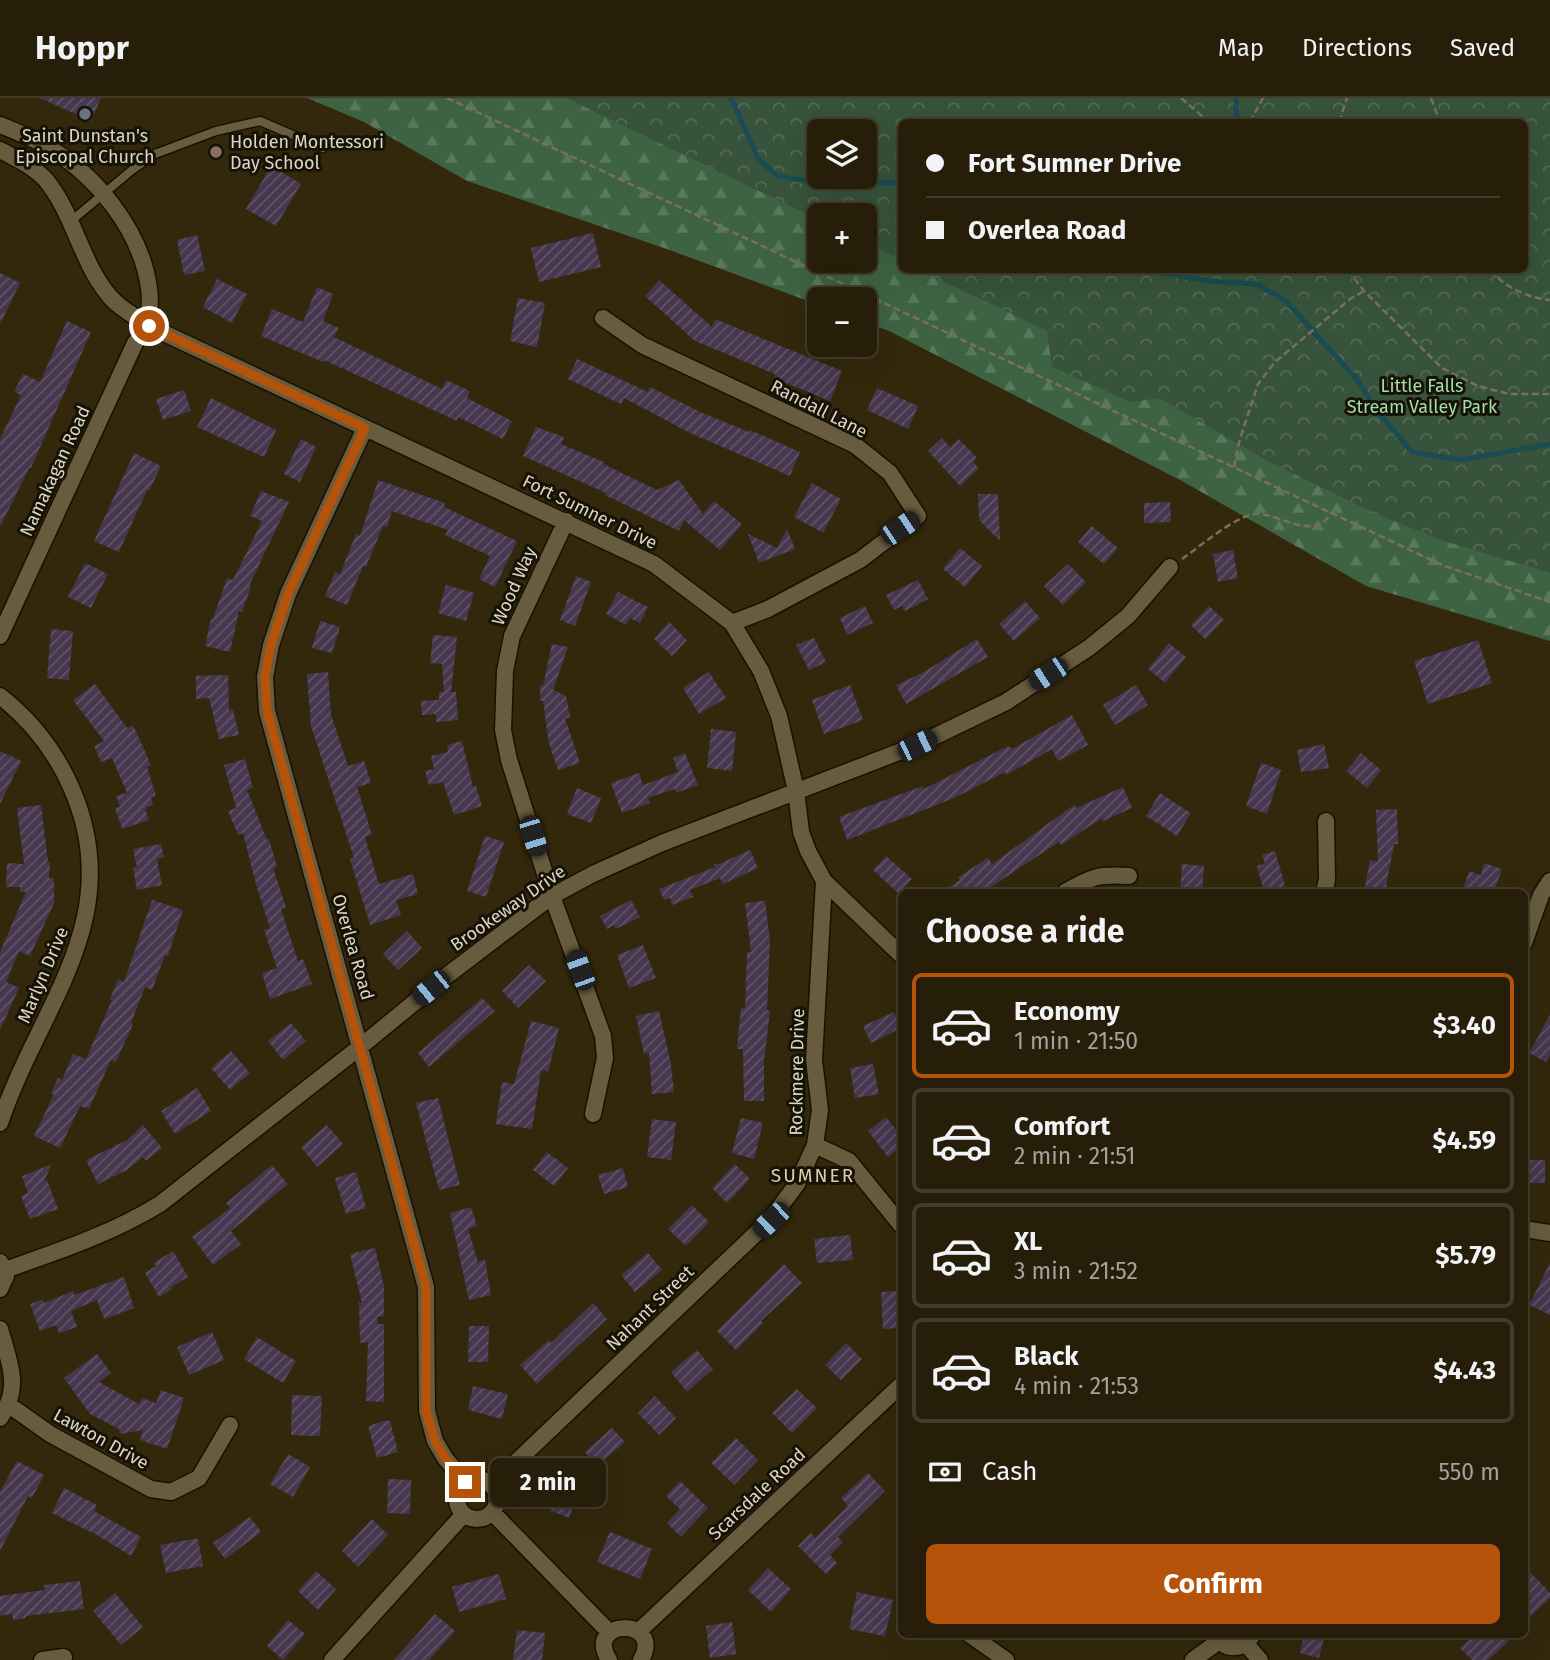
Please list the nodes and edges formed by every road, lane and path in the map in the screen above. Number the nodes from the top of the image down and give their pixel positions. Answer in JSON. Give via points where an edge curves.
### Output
{"nodes":[{"id":1,"x":447,"y":98,"type":"edge"},
{"id":2,"x":1181,"y":98,"type":"edge"},
{"id":3,"x":1263,"y":98,"type":"edge"},
{"id":4,"x":1347,"y":98,"type":"edge"},
{"id":5,"x":1431,"y":98,"type":"edge"},
{"id":6,"x":1206,"y":119,"type":"edge"},
{"id":7,"x":1252,"y":119,"type":"edge"},
{"id":8,"x":1340,"y":119,"type":"edge"},
{"id":9,"x":1439,"y":119,"type":"edge"},
{"id":10,"x":0,"y":125,"type":"edge"},
{"id":11,"x":323,"y":148,"type":"dead end"},
{"id":12,"x":0,"y":150,"type":"edge"},
{"id":13,"x":103,"y":194,"type":"junction"},
{"id":14,"x":71,"y":221,"type":"junction"},
{"id":15,"x":1350,"y":273,"type":"edge"},
{"id":16,"x":1493,"y":273,"type":"edge"},
{"id":17,"x":1364,"y":291,"type":"junction"},
{"id":18,"x":1550,"y":300,"type":"edge"},
{"id":19,"x":603,"y":318,"type":"dead end"},
{"id":20,"x":149,"y":326,"type":"junction"},
{"id":21,"x":1550,"y":395,"type":"edge"},
{"id":22,"x":365,"y":428,"type":"junction"},
{"id":23,"x":1234,"y":467,"type":"junction"},
{"id":24,"x":1331,"y":512,"type":"junction"},
{"id":25,"x":566,"y":521,"type":"junction"},
{"id":26,"x":1170,"y":567,"type":"joint"},
{"id":27,"x":1550,"y":602,"type":"edge"},
{"id":28,"x":732,"y":623,"type":"junction"},
{"id":29,"x":0,"y":636,"type":"edge"},
{"id":30,"x":0,"y":696,"type":"edge"},
{"id":31,"x":796,"y":791,"type":"junction"},
{"id":32,"x":1325,"y":821,"type":"dead end"},
{"id":33,"x":1129,"y":876,"type":"dead end"},
{"id":34,"x":824,"y":881,"type":"junction"},
{"id":35,"x":1550,"y":881,"type":"edge"},
{"id":36,"x":1070,"y":889,"type":"edge"},
{"id":37,"x":1324,"y":889,"type":"edge"},
{"id":38,"x":552,"y":895,"type":"junction"},
{"id":39,"x":1528,"y":932,"type":"edge"},
{"id":40,"x":898,"y":952,"type":"edge"},
{"id":41,"x":360,"y":1047,"type":"junction"},
{"id":42,"x":593,"y":1114,"type":"dead end"},
{"id":43,"x":0,"y":1124,"type":"edge"},
{"id":44,"x":815,"y":1144,"type":"junction"},
{"id":45,"x":898,"y":1221,"type":"edge"},
{"id":46,"x":1528,"y":1230,"type":"edge"},
{"id":47,"x":1550,"y":1233,"type":"edge"},
{"id":48,"x":3,"y":1266,"type":"edge"},
{"id":49,"x":0,"y":1289,"type":"edge"},
{"id":50,"x":0,"y":1329,"type":"edge"},
{"id":51,"x":898,"y":1388,"type":"edge"},
{"id":52,"x":5,"y":1411,"type":"edge"},
{"id":53,"x":229,"y":1425,"type":"dead end"},
{"id":54,"x":465,"y":1482,"type":"junction"},
{"id":55,"x":492,"y":1485,"type":"junction"},
{"id":56,"x":492,"y":1512,"type":"junction"},
{"id":57,"x":464,"y":1514,"type":"junction"},
{"id":58,"x":638,"y":1632,"type":"junction"},
{"id":59,"x":610,"y":1633,"type":"junction"},
{"id":60,"x":975,"y":1638,"type":"edge"},
{"id":61,"x":1216,"y":1638,"type":"edge"},
{"id":62,"x":1218,"y":1638,"type":"edge"},
{"id":63,"x":1250,"y":1639,"type":"edge"},
{"id":64,"x":64,"y":1657,"type":"dead end"},
{"id":65,"x":42,"y":1660,"type":"edge"},
{"id":66,"x":332,"y":1660,"type":"edge"},
{"id":67,"x":609,"y":1660,"type":"edge"},
{"id":68,"x":641,"y":1660,"type":"edge"},
{"id":69,"x":1006,"y":1660,"type":"edge"},
{"id":70,"x":1193,"y":1660,"type":"edge"},
{"id":71,"x":1260,"y":1660,"type":"edge"}],
"edges":[{"from":1,"to":23,"type":"path"},
{"from":2,"to":6,"type":"path"},
{"from":3,"to":7,"type":"path"},
{"from":4,"to":8,"type":"path"},
{"from":5,"to":9,"type":"path"},
{"from":10,"to":13,"type":"street","via":[[45,145],[84,173]]},
{"from":11,"to":13,"type":"lane","via":[[260,121],[216,131],[155,154]]},
{"from":12,"to":14,"type":"street","name":"Fort Sumner Drive","via":[[45,179]]},
{"from":13,"to":14,"type":"lane"},
{"from":13,"to":20,"type":"street","via":[[142,258],[149,289]]},
{"from":14,"to":20,"type":"street","name":"Fort Sumner Drive","via":[[107,294]]},
{"from":15,"to":17,"type":"path"},
{"from":16,"to":18,"type":"path","via":[[1536,299]]},
{"from":17,"to":21,"type":"path","via":[[1442,368],[1478,386],[1509,394]]},
{"from":17,"to":23,"type":"path","via":[[1275,362],[1258,384]]},
{"from":19,"to":28,"type":"street","name":"Randall Lane","via":[[642,345],[855,445],[890,473],[918,516],[860,560]]},
{"from":20,"to":22,"type":"street","name":"Fort Sumner Drive"},
{"from":20,"to":29,"type":"street","name":"Namakagan Road","via":[[135,343]]},
{"from":22,"to":25,"type":"street","name":"Fort Sumner Drive"},
{"from":22,"to":41,"type":"street","name":"Overlea Road","via":[[288,594],[265,677],[267,711]]},
{"from":23,"to":24,"type":"path"},
{"from":24,"to":26,"type":"path","via":[[1322,525],[1313,527],[1249,514]]},
{"from":24,"to":27,"type":"path","via":[[1442,565]]},
{"from":25,"to":28,"type":"street","name":"Fort Sumner Drive","via":[[654,564]]},
{"from":25,"to":38,"type":"street","name":"Wood Way","via":[[512,636],[502,700],[509,760]]},
{"from":26,"to":31,"type":"street","name":"Brookeway Drive","via":[[1128,616],[1006,702],[917,745]]},
{"from":28,"to":31,"type":"street","name":"Fort Sumner Drive","via":[[761,671],[779,716]]},
{"from":30,"to":43,"type":"street","name":"Marlyn Drive","via":[[43,737],[60,761],[83,814],[91,887],[74,958]]},
{"from":31,"to":34,"type":"street","name":"Fort Sumner Drive","via":[[801,832]]},
{"from":31,"to":38,"type":"street","name":"Brookeway Drive","via":[[662,844]]},
{"from":32,"to":37,"type":"street"},
{"from":33,"to":36,"type":"street","via":[[1104,874]]},
{"from":34,"to":40,"type":"street","name":"Fort Sumner Drive"},
{"from":34,"to":44,"type":"street","name":"Rockmere Drive","via":[[814,1060],[820,1110]]},
{"from":35,"to":39,"type":"street"},
{"from":38,"to":41,"type":"street","name":"Brookeway Drive"},
{"from":38,"to":42,"type":"street","name":"Wood Way","via":[[603,1036],[605,1058]]},
{"from":41,"to":48,"type":"street","name":"Brookeway Drive","via":[[160,1204],[100,1237]]},
{"from":41,"to":54,"type":"street","name":"Overlea Road","via":[[426,1287],[426,1411],[435,1441]]},
{"from":44,"to":45,"type":"street","name":"Rockmere Drive","via":[[849,1161]]},
{"from":44,"to":55,"type":"street","name":"Nahant Street","via":[[797,1184],[771,1220]]},
{"from":46,"to":47,"type":"street"},
{"from":48,"to":49,"type":"street","via":[[5,1283]]},
{"from":50,"to":52,"type":"street","via":[[13,1377]]},
{"from":51,"to":58,"type":"street","name":"Scarsdale Road"},
{"from":52,"to":53,"type":"street","name":"Lawton Drive","via":[[151,1489],[171,1492],[199,1478]]},
{"from":54,"to":55,"type":"street","via":[[476,1478]]},
{"from":54,"to":57,"type":"street","via":[[457,1498]]},
{"from":55,"to":56,"type":"street","via":[[497,1501]]},
{"from":56,"to":57,"type":"street","via":[[481,1519]]},
{"from":56,"to":59,"type":"street"},
{"from":57,"to":66,"type":"street"},
{"from":58,"to":59,"type":"street","via":[[621,1627]]},
{"from":58,"to":68,"type":"street","via":[[645,1643]]},
{"from":59,"to":67,"type":"street","via":[[604,1644]]},
{"from":60,"to":69,"type":"street"},
{"from":61,"to":70,"type":"street"},
{"from":62,"to":63,"type":"street","via":[[1235,1648]]},
{"from":63,"to":71,"type":"street"},
{"from":64,"to":65,"type":"street"}]}
